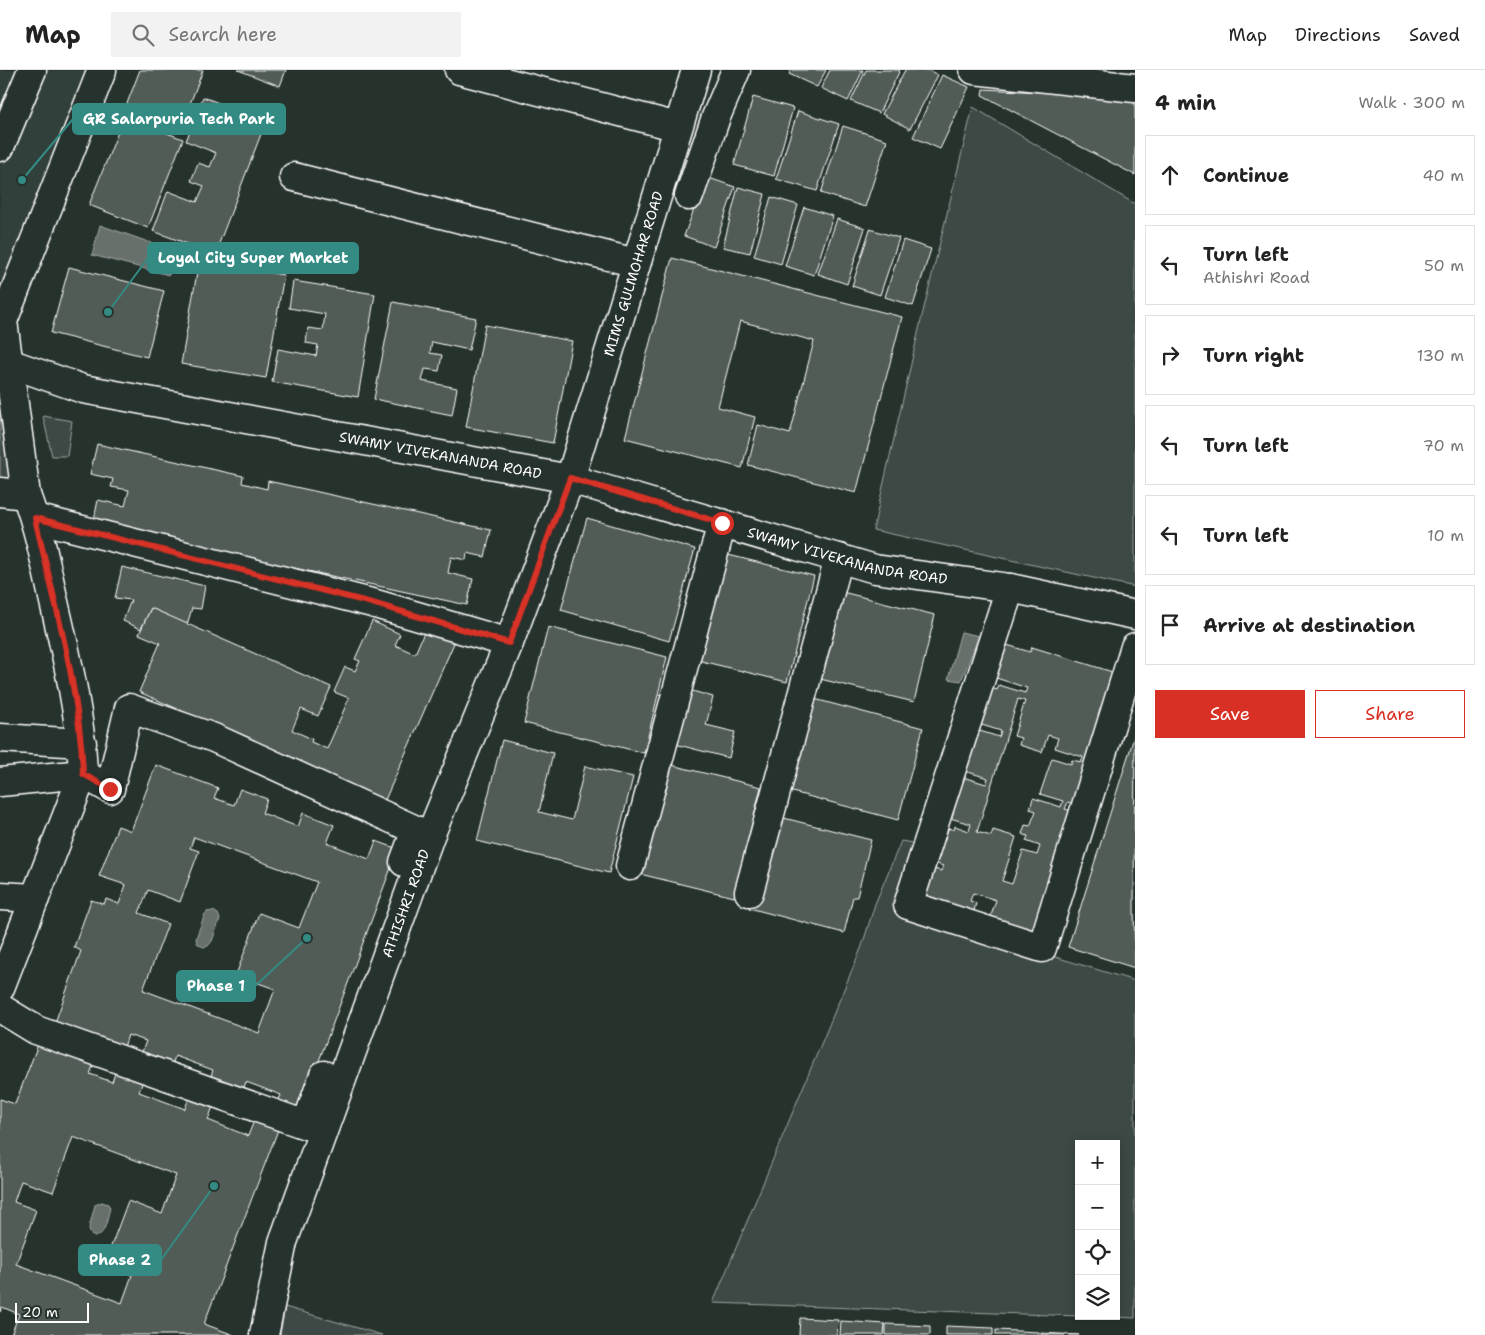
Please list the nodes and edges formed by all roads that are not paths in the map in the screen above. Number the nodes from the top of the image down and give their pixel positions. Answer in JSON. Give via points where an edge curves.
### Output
{"nodes":[{"id":1,"x":32,"y":70,"type":"edge"},
{"id":2,"x":102,"y":70,"type":"edge"},
{"id":3,"x":459,"y":70,"type":"edge"},
{"id":4,"x":696,"y":70,"type":"edge"},
{"id":5,"x":736,"y":70,"type":"edge"},
{"id":6,"x":974,"y":70,"type":"edge"},
{"id":7,"x":1135,"y":88,"type":"edge"},
{"id":8,"x":682,"y":116,"type":"junction"},
{"id":9,"x":716,"y":117,"type":"junction"},
{"id":10,"x":0,"y":147,"type":"edge"},
{"id":11,"x":294,"y":177,"type":"dead end"},
{"id":12,"x":689,"y":196,"type":"dead end"},
{"id":13,"x":636,"y":263,"type":"junction"},
{"id":14,"x":2,"y":321,"type":"edge"},
{"id":15,"x":8,"y":363,"type":"junction"},
{"id":16,"x":570,"y":478,"type":"junction"},
{"id":17,"x":20,"y":502,"type":"edge"},
{"id":18,"x":722,"y":523,"type":"junction"},
{"id":19,"x":838,"y":558,"type":"junction"},
{"id":20,"x":1010,"y":588,"type":"junction"},
{"id":21,"x":1135,"y":614,"type":"edge"},
{"id":22,"x":509,"y":643,"type":"junction"},
{"id":23,"x":1135,"y":647,"type":"edge"},
{"id":24,"x":0,"y":738,"type":"edge"},
{"id":25,"x":82,"y":743,"type":"junction"},
{"id":26,"x":83,"y":774,"type":"junction"},
{"id":27,"x":0,"y":782,"type":"edge"},
{"id":28,"x":630,"y":866,"type":"dead end"},
{"id":29,"x":749,"y":892,"type":"dead end"},
{"id":30,"x":0,"y":896,"type":"edge"},
{"id":31,"x":35,"y":898,"type":"junction"},
{"id":32,"x":7,"y":954,"type":"edge"},
{"id":33,"x":0,"y":988,"type":"edge"},
{"id":34,"x":0,"y":1008,"type":"edge"},
{"id":35,"x":306,"y":1125,"type":"junction"},
{"id":36,"x":246,"y":1335,"type":"edge"},
{"id":37,"x":264,"y":1335,"type":"edge"}],
"edges":[{"from":1,"to":10,"type":"street"},
{"from":2,"to":14,"type":"street"},
{"from":3,"to":8,"type":"street"},
{"from":4,"to":8,"type":"street","name":"MIMS GULMOHAR ROAD"},
{"from":5,"to":9,"type":"street"},
{"from":6,"to":7,"type":"street"},
{"from":8,"to":9,"type":"street"},
{"from":8,"to":13,"type":"street","name":"MIMS GULMOHAR ROAD"},
{"from":9,"to":12,"type":"street"},
{"from":11,"to":13,"type":"street"},
{"from":13,"to":16,"type":"street","name":"MIMS GULMOHAR ROAD"},
{"from":14,"to":15,"type":"street"},
{"from":15,"to":16,"type":"street","name":"SWAMY VIVEKANANDA ROAD","via":[[83,389]]},
{"from":15,"to":17,"type":"street"},
{"from":16,"to":18,"type":"street","name":"SWAMY VIVEKANANDA ROAD"},
{"from":16,"to":22,"type":"street","name":"ATHISHRI ROAD"},
{"from":17,"to":22,"type":"street"},
{"from":17,"to":25,"type":"street","via":[[66,655]]},
{"from":18,"to":19,"type":"street","name":"SWAMY VIVEKANANDA ROAD"},
{"from":18,"to":28,"type":"street"},
{"from":19,"to":20,"type":"street","name":"SWAMY VIVEKANANDA ROAD","via":[[875,568]]},
{"from":19,"to":29,"type":"street"},
{"from":20,"to":21,"type":"street","name":"SWAMY VIVEKANANDA ROAD"},
{"from":20,"to":23,"type":"street","via":[[908,905],[1042,948]]},
{"from":22,"to":37,"type":"street","name":"ATHISHRI ROAD","via":[[430,836],[283,1242]]},
{"from":24,"to":25,"type":"street"},
{"from":25,"to":26,"type":"street"},
{"from":26,"to":27,"type":"street"},
{"from":26,"to":31,"type":"street"},
{"from":26,"to":35,"type":"street","via":[[110,789],[129,708],[214,738],[416,830]]},
{"from":30,"to":31,"type":"street"},
{"from":31,"to":32,"type":"street"},
{"from":32,"to":33,"type":"street"},
{"from":34,"to":35,"type":"street","via":[[36,1030]]},
{"from":35,"to":36,"type":"street"}]}
